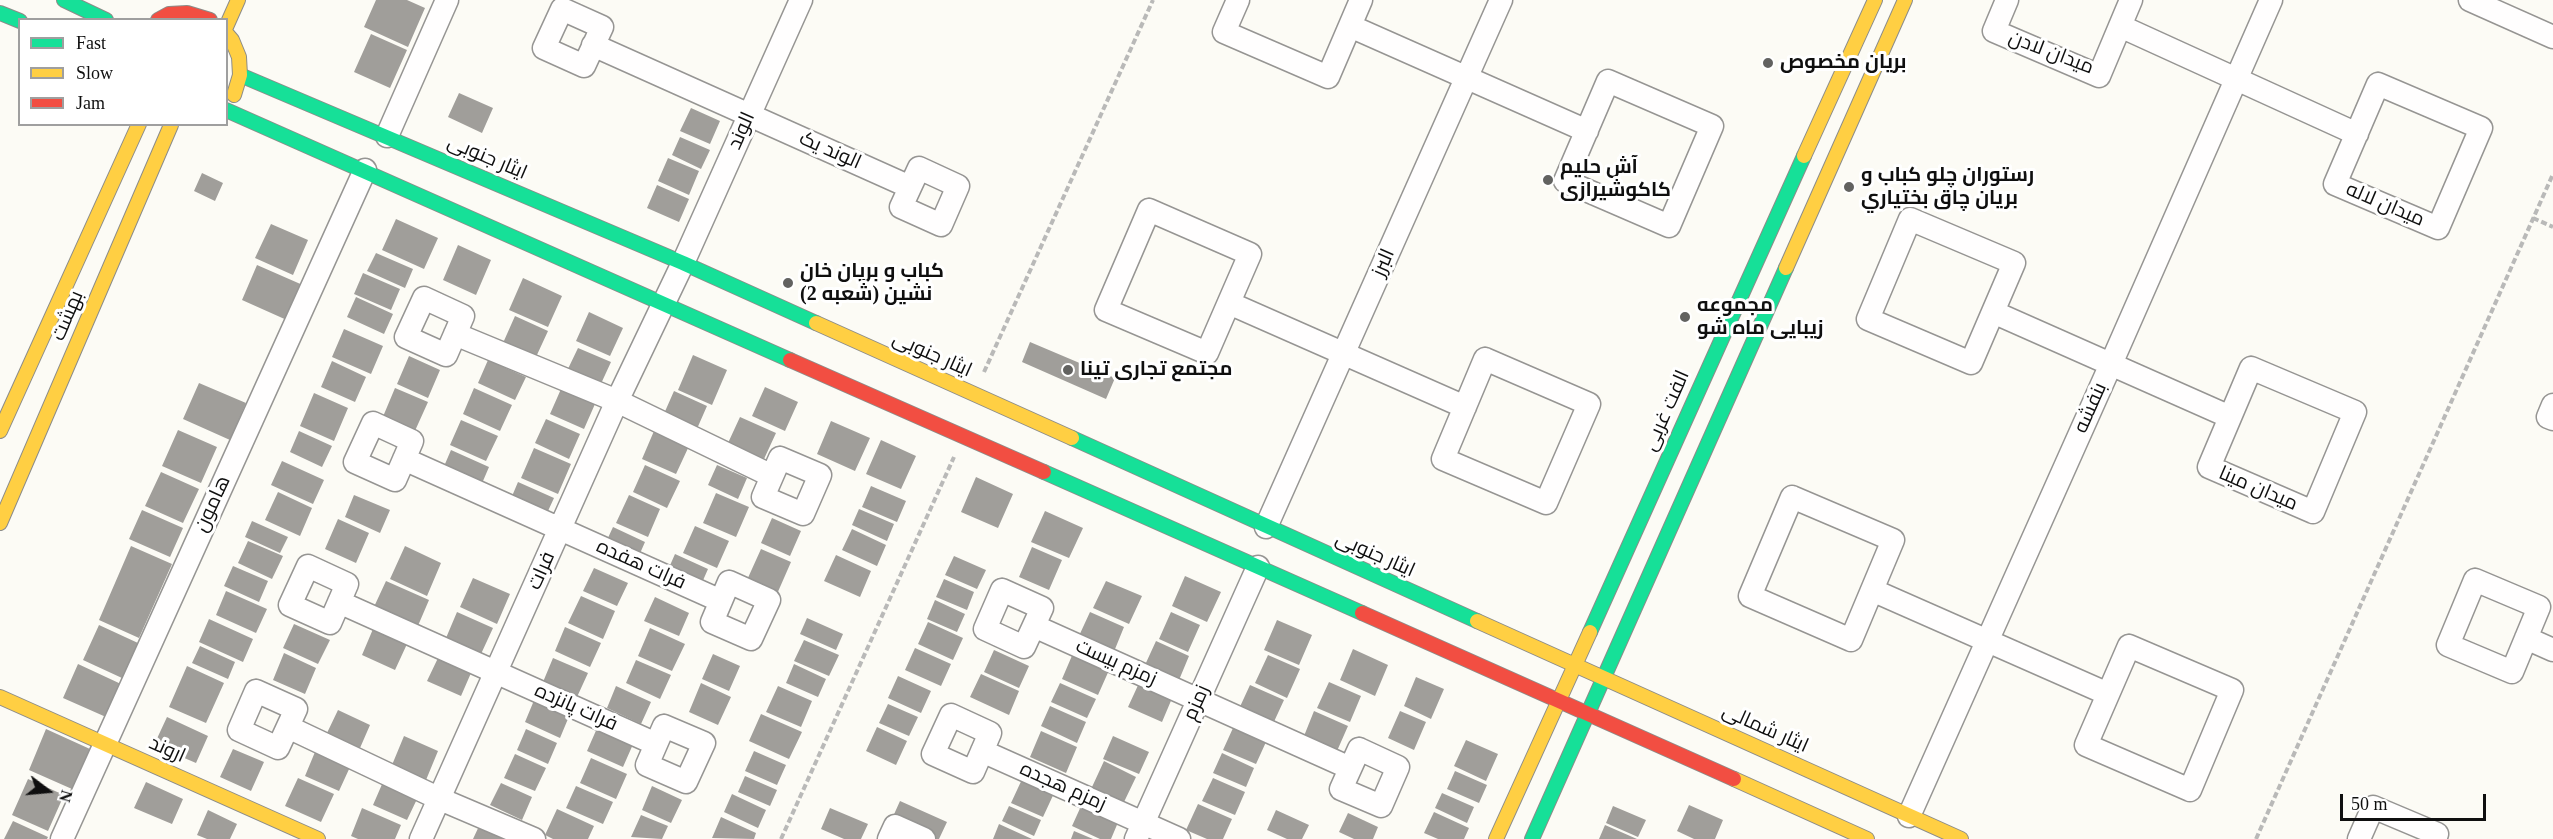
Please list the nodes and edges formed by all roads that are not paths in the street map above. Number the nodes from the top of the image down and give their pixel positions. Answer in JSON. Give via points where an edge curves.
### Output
{"nodes":[{"id":1,"x":64,"y":0,"type":"edge"},
{"id":2,"x":238,"y":0,"type":"edge"},
{"id":3,"x":447,"y":0,"type":"edge"},
{"id":4,"x":801,"y":0,"type":"edge"},
{"id":5,"x":1238,"y":0,"type":"edge"},
{"id":6,"x":1361,"y":0,"type":"edge"},
{"id":7,"x":1501,"y":0,"type":"edge"},
{"id":8,"x":1875,"y":0,"type":"edge"},
{"id":9,"x":1905,"y":0,"type":"edge"},
{"id":10,"x":2007,"y":0,"type":"edge"},
{"id":11,"x":2131,"y":0,"type":"edge"},
{"id":12,"x":2271,"y":0,"type":"edge"},
{"id":13,"x":2470,"y":0,"type":"edge"},
{"id":14,"x":190,"y":6,"type":"edge"},
{"id":15,"x":0,"y":13,"type":"edge"},
{"id":16,"x":102,"y":18,"type":"edge"},
{"id":17,"x":162,"y":18,"type":"edge"},
{"id":18,"x":207,"y":18,"type":"edge"},
{"id":19,"x":18,"y":20,"type":"edge"},
{"id":20,"x":228,"y":22,"type":"edge"},
{"id":21,"x":1350,"y":26,"type":"junction"},
{"id":22,"x":2120,"y":26,"type":"junction"},
{"id":23,"x":228,"y":35,"type":"edge"},
{"id":24,"x":2553,"y":38,"type":"edge"},
{"id":25,"x":593,"y":45,"type":"dead end"},
{"id":26,"x":240,"y":75,"type":"junction"},
{"id":27,"x":1466,"y":78,"type":"junction"},
{"id":28,"x":2236,"y":79,"type":"junction"},
{"id":29,"x":228,"y":104,"type":"edge"},
{"id":30,"x":228,"y":108,"type":"edge"},
{"id":31,"x":749,"y":115,"type":"junction"},
{"id":32,"x":138,"y":126,"type":"edge"},
{"id":33,"x":171,"y":126,"type":"edge"},
{"id":34,"x":1587,"y":131,"type":"junction"},
{"id":35,"x":2357,"y":134,"type":"junction"},
{"id":36,"x":387,"y":135,"type":"junction"},
{"id":37,"x":365,"y":170,"type":"junction"},
{"id":38,"x":910,"y":187,"type":"dead end"},
{"id":39,"x":683,"y":263,"type":"junction"},
{"id":40,"x":664,"y":303,"type":"junction"},
{"id":41,"x":1229,"y":303,"type":"junction"},
{"id":42,"x":1993,"y":312,"type":"junction"},
{"id":43,"x":455,"y":334,"type":"dead end"},
{"id":44,"x":1344,"y":354,"type":"junction"},
{"id":45,"x":2111,"y":364,"type":"junction"},
{"id":46,"x":617,"y":401,"type":"junction"},
{"id":47,"x":2553,"y":405,"type":"edge"},
{"id":48,"x":1465,"y":407,"type":"junction"},
{"id":49,"x":2230,"y":417,"type":"junction"},
{"id":50,"x":2553,"y":419,"type":"edge"},
{"id":51,"x":0,"y":431,"type":"edge"},
{"id":52,"x":404,"y":459,"type":"dead end"},
{"id":53,"x":772,"y":476,"type":"dead end"},
{"id":54,"x":0,"y":523,"type":"edge"},
{"id":55,"x":1266,"y":527,"type":"junction"},
{"id":56,"x":560,"y":529,"type":"junction"},
{"id":57,"x":1258,"y":567,"type":"junction"},
{"id":58,"x":1872,"y":590,"type":"junction"},
{"id":59,"x":721,"y":601,"type":"dead end"},
{"id":60,"x":339,"y":602,"type":"dead end"},
{"id":61,"x":1034,"y":626,"type":"dead end"},
{"id":62,"x":2526,"y":638,"type":"dead end"},
{"id":63,"x":1986,"y":640,"type":"junction"},
{"id":64,"x":2553,"y":650,"type":"edge"},
{"id":65,"x":1574,"y":666,"type":"junction"},
{"id":66,"x":496,"y":672,"type":"junction"},
{"id":67,"x":1605,"y":678,"type":"junction"},
{"id":68,"x":2108,"y":694,"type":"junction"},
{"id":69,"x":0,"y":697,"type":"edge"},
{"id":70,"x":1199,"y":700,"type":"junction"},
{"id":71,"x":1559,"y":700,"type":"junction"},
{"id":72,"x":1588,"y":714,"type":"junction"},
{"id":73,"x":288,"y":727,"type":"dead end"},
{"id":74,"x":104,"y":743,"type":"junction"},
{"id":75,"x":656,"y":744,"type":"dead end"},
{"id":76,"x":982,"y":751,"type":"dead end"},
{"id":77,"x":1350,"y":768,"type":"dead end"},
{"id":78,"x":440,"y":799,"type":"junction"},
{"id":79,"x":1909,"y":816,"type":"junction"},
{"id":80,"x":1140,"y":831,"type":"edge"},
{"id":81,"x":62,"y":839,"type":"edge"},
{"id":82,"x":318,"y":839,"type":"edge"},
{"id":83,"x":420,"y":839,"type":"edge"},
{"id":84,"x":534,"y":839,"type":"edge"},
{"id":85,"x":889,"y":839,"type":"edge"},
{"id":86,"x":924,"y":839,"type":"edge"},
{"id":87,"x":1179,"y":839,"type":"edge"},
{"id":88,"x":1496,"y":839,"type":"edge"},
{"id":89,"x":1532,"y":839,"type":"edge"},
{"id":90,"x":1867,"y":839,"type":"edge"},
{"id":91,"x":1961,"y":839,"type":"edge"},
{"id":92,"x":2359,"y":839,"type":"edge"},
{"id":93,"x":2435,"y":839,"type":"edge"}],
"edges":[{"from":1,"to":16,"type":"main road"},
{"from":2,"to":20,"type":"main road"},
{"from":3,"to":36,"type":"street"},
{"from":4,"to":31,"type":"street","name":"الوند"},
{"from":5,"to":21,"type":"street","via":[[1224,32],[1328,77]]},
{"from":6,"to":21,"type":"street"},
{"from":7,"to":27,"type":"street","name":"البرز"},
{"from":8,"to":65,"type":"main road","name":"الفت غربی"},
{"from":9,"to":67,"type":"main road"},
{"from":10,"to":22,"type":"street","name":"میدان لادن","via":[[1994,31],[2098,76]]},
{"from":11,"to":22,"type":"street","name":"میدان لادن"},
{"from":12,"to":28,"type":"street","name":"بنفشه"},
{"from":13,"to":24,"type":"street"},
{"from":14,"to":17,"type":"main road"},
{"from":14,"to":18,"type":"main road"},
{"from":15,"to":19,"type":"main road"},
{"from":21,"to":27,"type":"street"},
{"from":22,"to":28,"type":"street"},
{"from":23,"to":26,"type":"main road","via":[[239,57]]},
{"from":25,"to":31,"type":"street","name":"الوند یک"},
{"from":26,"to":29,"type":"main road"},
{"from":26,"to":36,"type":"main road","name":"ایثار جنوبی"},
{"from":27,"to":34,"type":"street"},
{"from":27,"to":44,"type":"street","name":"البرز"},
{"from":28,"to":35,"type":"street"},
{"from":28,"to":45,"type":"street","name":"بنفشه"},
{"from":30,"to":37,"type":"main road"},
{"from":31,"to":38,"type":"street","name":"الوند یک"},
{"from":31,"to":39,"type":"street","name":"الوند"},
{"from":32,"to":51,"type":"main road","name":"بهشت"},
{"from":33,"to":54,"type":"main road","name":"بهشت"},
{"from":34,"to":34,"type":"street","via":[[1565,181],[1669,226],[1712,126],[1608,81]]},
{"from":35,"to":35,"type":"street","name":"میدان لاله","via":[[2335,184],[2438,228],[2481,128],[2378,84]]},
{"from":36,"to":39,"type":"main road","name":"ایثار جنوبی"},
{"from":37,"to":40,"type":"main road"},
{"from":37,"to":74,"type":"street","name":"هامون"},
{"from":39,"to":40,"type":"street","name":"الوند"},
{"from":39,"to":55,"type":"main road","name":"ایثار جنوبی"},
{"from":40,"to":46,"type":"street","name":"فرات"},
{"from":40,"to":57,"type":"main road"},
{"from":41,"to":41,"type":"street","via":[[1250,254],[1149,210],[1106,310],[1207,353]]},
{"from":41,"to":44,"type":"street"},
{"from":42,"to":42,"type":"street","via":[[2014,263],[1910,219],[1868,319],[1971,363]]},
{"from":42,"to":45,"type":"street"},
{"from":43,"to":46,"type":"street"},
{"from":44,"to":48,"type":"street"},
{"from":44,"to":55,"type":"street","name":"البرز"},
{"from":45,"to":49,"type":"street"},
{"from":45,"to":63,"type":"street","name":"بنفشه"},
{"from":46,"to":53,"type":"street"},
{"from":46,"to":56,"type":"street","name":"فرات"},
{"from":47,"to":50,"type":"street","via":[[2548,417]]},
{"from":48,"to":48,"type":"street","via":[[1443,459],[1546,503],[1589,404],[1485,359]]},
{"from":49,"to":49,"type":"street","name":"میدان مینا","via":[[2208,467],[2313,512],[2355,412],[2251,368]]},
{"from":52,"to":56,"type":"street","name":"فرات هفده"},
{"from":55,"to":65,"type":"main road","name":"ایثار جنوبی"},
{"from":56,"to":59,"type":"street","name":"فرات هفده"},
{"from":56,"to":66,"type":"street","name":"فرات"},
{"from":57,"to":70,"type":"street","name":"زمزم"},
{"from":57,"to":71,"type":"main road"},
{"from":58,"to":58,"type":"street","via":[[1893,540],[1792,497],[1750,596],[1851,640]]},
{"from":58,"to":63,"type":"street"},
{"from":60,"to":66,"type":"street","name":"فرات پانزده"},
{"from":61,"to":70,"type":"street","name":"زمزم بیست"},
{"from":62,"to":64,"type":"street"},
{"from":63,"to":68,"type":"street"},
{"from":63,"to":79,"type":"street","name":"بنفشه"},
{"from":65,"to":67,"type":"main road","name":"ایثار جنوبی"},
{"from":65,"to":71,"type":"main road","name":"الفت غربی"},
{"from":66,"to":75,"type":"street","name":"فرات پانزده"},
{"from":66,"to":78,"type":"street","name":"فرات"},
{"from":67,"to":72,"type":"main road"},
{"from":67,"to":79,"type":"main road","name":"ایثار شمالی"},
{"from":68,"to":68,"type":"street","via":[[2086,745],[2190,790],[2232,690],[2129,646]]},
{"from":69,"to":74,"type":"main road","name":"اروند"},
{"from":70,"to":77,"type":"street","name":"زمزم بیست"},
{"from":70,"to":80,"type":"street","name":"زمزم"},
{"from":71,"to":72,"type":"main road"},
{"from":71,"to":88,"type":"main road","name":"الفت غربی"},
{"from":72,"to":89,"type":"main road"},
{"from":72,"to":90,"type":"main road"},
{"from":73,"to":78,"type":"street"},
{"from":74,"to":81,"type":"street","name":"هامون"},
{"from":74,"to":82,"type":"main road","name":"اروند"},
{"from":76,"to":80,"type":"street","name":"زمزم هجده"},
{"from":78,"to":83,"type":"street","name":"فرات"},
{"from":78,"to":84,"type":"street"},
{"from":79,"to":91,"type":"main road"},
{"from":80,"to":87,"type":"street","name":"زمزم هجده"},
{"from":85,"to":86,"type":"street","via":[[895,826]]},
{"from":92,"to":93,"type":"street","via":[[2373,807],[2437,834]]}]}
